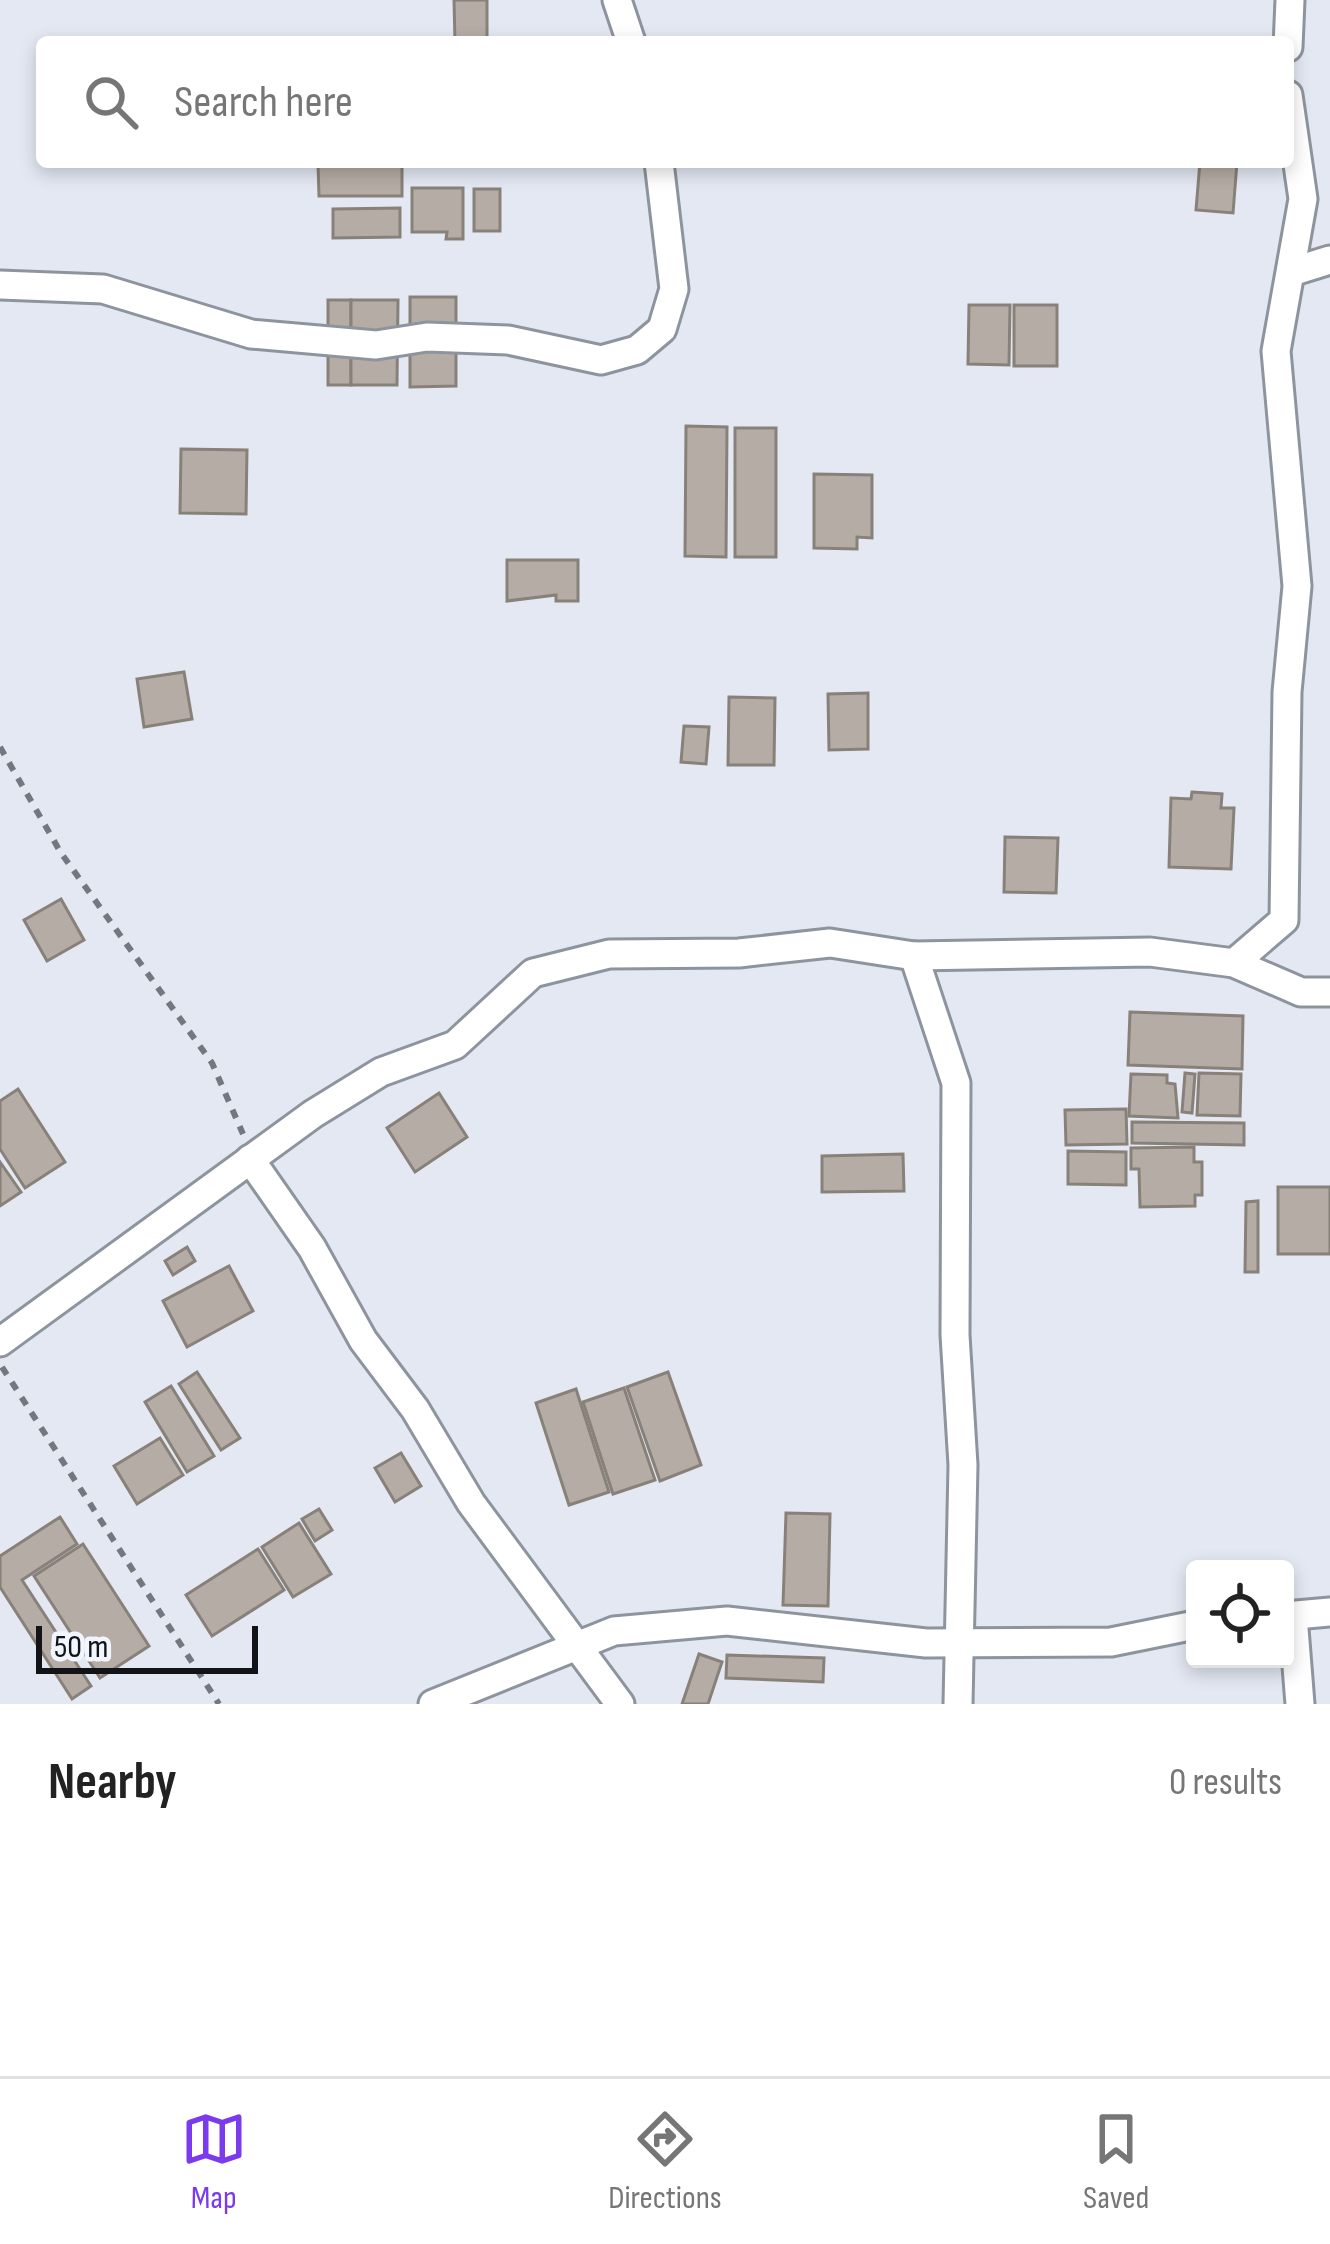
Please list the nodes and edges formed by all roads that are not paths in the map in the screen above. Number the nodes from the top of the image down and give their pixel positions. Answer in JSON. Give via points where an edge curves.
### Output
{"nodes":[{"id":1,"x":617,"y":0,"type":"edge"},
{"id":2,"x":1290,"y":0,"type":"edge"},
{"id":3,"x":629,"y":36,"type":"edge"},
{"id":4,"x":1288,"y":36,"type":"edge"},
{"id":5,"x":1294,"y":136,"type":"edge"},
{"id":6,"x":660,"y":168,"type":"edge"},
{"id":7,"x":1330,"y":260,"type":"edge"},
{"id":8,"x":1292,"y":272,"type":"junction"},
{"id":9,"x":0,"y":285,"type":"edge"},
{"id":10,"x":914,"y":956,"type":"junction"},
{"id":11,"x":1234,"y":963,"type":"junction"},
{"id":12,"x":1330,"y":992,"type":"edge"},
{"id":13,"x":250,"y":1159,"type":"junction"},
{"id":14,"x":0,"y":1342,"type":"edge"},
{"id":15,"x":1330,"y":1612,"type":"edge"},
{"id":16,"x":1294,"y":1616,"type":"edge"},
{"id":17,"x":1186,"y":1627,"type":"edge"},
{"id":18,"x":578,"y":1642,"type":"junction"},
{"id":19,"x":957,"y":1642,"type":"junction"},
{"id":20,"x":1294,"y":1656,"type":"edge"},
{"id":21,"x":434,"y":1704,"type":"edge"},
{"id":22,"x":620,"y":1704,"type":"edge"},
{"id":23,"x":958,"y":1704,"type":"edge"},
{"id":24,"x":1300,"y":1704,"type":"edge"}],
"edges":[{"from":1,"to":3,"type":"street"},
{"from":2,"to":4,"type":"street"},
{"from":5,"to":8,"type":"street","via":[[1303,199]]},
{"from":6,"to":9,"type":"street","via":[[674,289],[662,329],[637,350],[601,360],[508,340],[428,337],[376,345],[251,334],[103,290]]},
{"from":7,"to":8,"type":"street"},
{"from":8,"to":11,"type":"street","via":[[1276,351],[1298,586],[1287,692],[1284,920]]},
{"from":10,"to":11,"type":"street","via":[[1150,952]]},
{"from":10,"to":13,"type":"street","via":[[830,943],[609,954],[533,973],[455,1045],[381,1072]]},
{"from":10,"to":19,"type":"street","via":[[956,1083],[963,1465]]},
{"from":11,"to":12,"type":"street","via":[[1301,992]]},
{"from":13,"to":14,"type":"street"},
{"from":13,"to":18,"type":"street","via":[[471,1503]]},
{"from":15,"to":16,"type":"street"},
{"from":17,"to":19,"type":"street","via":[[1111,1642]]},
{"from":18,"to":19,"type":"street","via":[[727,1621]]},
{"from":18,"to":21,"type":"street"},
{"from":18,"to":22,"type":"street"},
{"from":19,"to":23,"type":"street"},
{"from":20,"to":24,"type":"street"}]}
